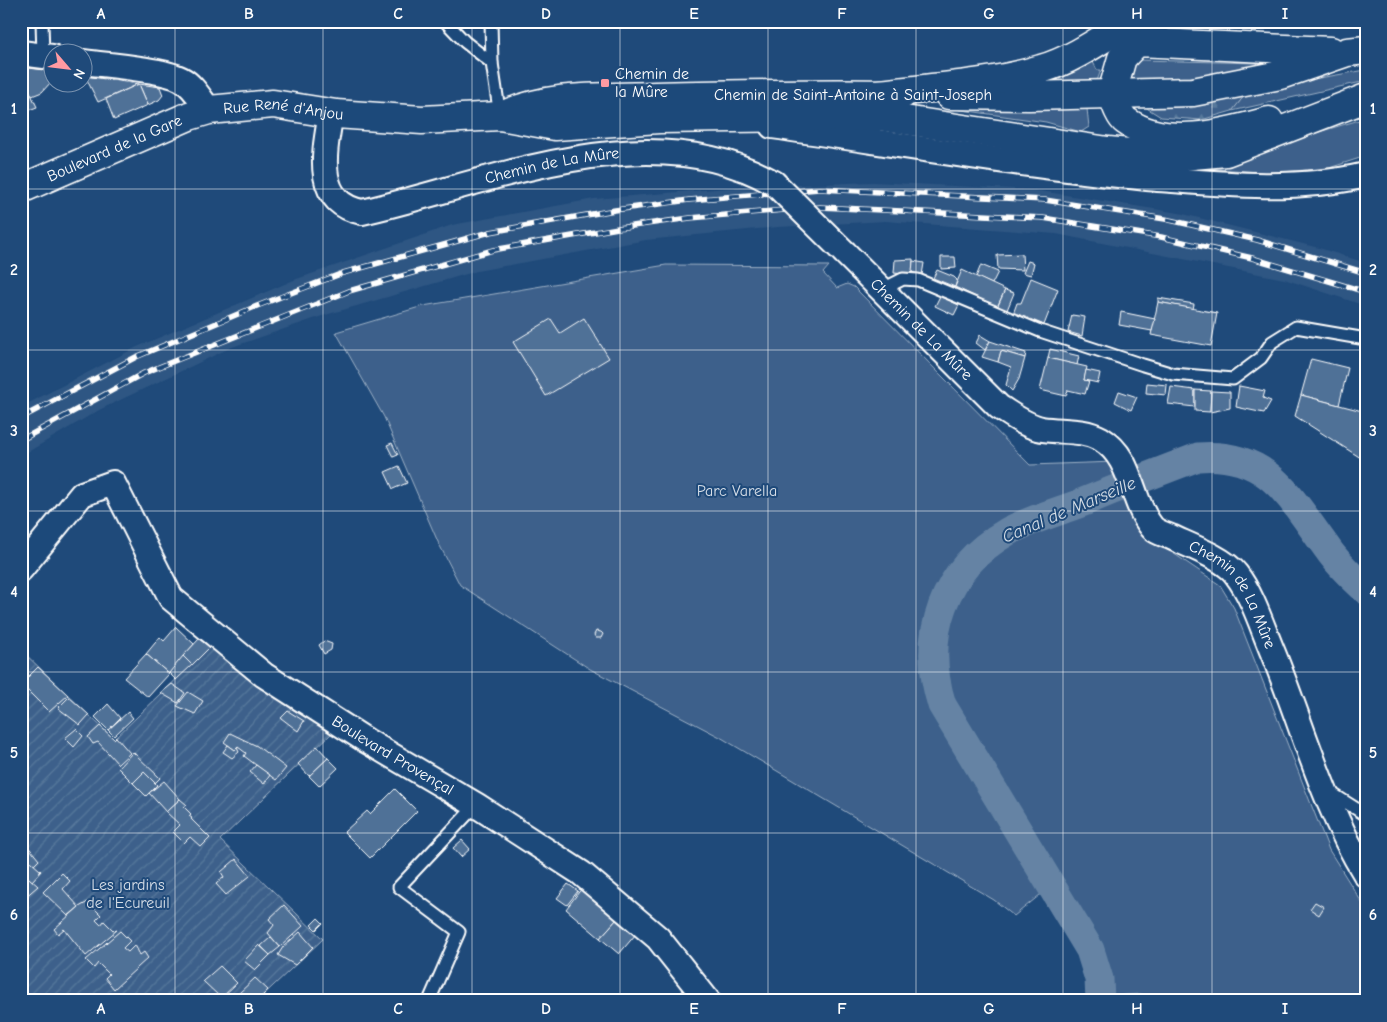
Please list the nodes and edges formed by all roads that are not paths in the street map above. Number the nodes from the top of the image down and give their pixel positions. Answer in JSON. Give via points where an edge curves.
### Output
{"nodes":[{"id":1,"x":42,"y":21,"type":"edge"},
{"id":2,"x":445,"y":21,"type":"edge"},
{"id":3,"x":491,"y":21,"type":"edge"},
{"id":4,"x":1157,"y":21,"type":"edge"},
{"id":5,"x":1134,"y":32,"type":"edge"},
{"id":6,"x":1356,"y":51,"type":"edge"},
{"id":7,"x":39,"y":56,"type":"edge"},
{"id":8,"x":492,"y":63,"type":"junction"},
{"id":9,"x":92,"y":64,"type":"edge"},
{"id":10,"x":1112,"y":93,"type":"junction"},
{"id":11,"x":879,"y":94,"type":"junction"},
{"id":12,"x":1366,"y":97,"type":"edge"},
{"id":13,"x":209,"y":110,"type":"junction"},
{"id":14,"x":331,"y":113,"type":"junction"},
{"id":15,"x":500,"y":116,"type":"junction"},
{"id":16,"x":722,"y":119,"type":"junction"},
{"id":17,"x":1366,"y":176,"type":"edge"},
{"id":18,"x":21,"y":189,"type":"edge"},
{"id":19,"x":881,"y":290,"type":"junction"},
{"id":20,"x":1366,"y":339,"type":"edge"},
{"id":21,"x":21,"y":569,"type":"edge"},
{"id":22,"x":1324,"y":789,"type":"junction"},
{"id":23,"x":476,"y":805,"type":"junction"},
{"id":24,"x":1366,"y":815,"type":"edge"},
{"id":25,"x":1366,"y":876,"type":"edge"},
{"id":26,"x":429,"y":1001,"type":"edge"},
{"id":27,"x":708,"y":1001,"type":"edge"}],
"edges":[{"from":1,"to":7,"type":"lane"},
{"from":2,"to":8,"type":"lane"},
{"from":3,"to":8,"type":"lane"},
{"from":4,"to":5,"type":"main road"},
{"from":5,"to":6,"type":"main road"},
{"from":5,"to":10,"type":"main road"},
{"from":5,"to":11,"type":"main road","via":[[1085,49],[1042,69],[991,80]]},
{"from":6,"to":10,"type":"main road","name":"Chemin de Saint-Antoine à Saint-Joseph","via":[[1280,75],[1193,92]]},
{"from":8,"to":15,"type":"lane"},
{"from":9,"to":13,"type":"street","name":"Rue René d'Anjou","via":[[181,79]]},
{"from":10,"to":11,"type":"main road","name":"Chemin de Saint-Antoine à Saint-Joseph","via":[[1029,96]]},
{"from":10,"to":12,"type":"main road","via":[[1124,120],[1153,135],[1193,136]]},
{"from":11,"to":15,"type":"main road","name":"Chemin de Saint-Antoine à Saint-Joseph","via":[[688,95],[553,100],[522,106]]},
{"from":12,"to":16,"type":"main road","name":"Chemin de Saint-Antoine à Saint-Joseph","via":[[1226,152],[1171,157],[1108,151],[878,116]]},
{"from":13,"to":14,"type":"main road","name":"Rue René d'Anjou","via":[[272,104]]},
{"from":13,"to":18,"type":"main road","name":"Boulevard de la Gare"},
{"from":14,"to":15,"type":"main road","name":"Rue René d'Anjou","via":[[422,120]]},
{"from":14,"to":19,"type":"street","name":"Chemin de La Mûre","bridge":true,"via":[[324,155],[328,184],[336,199],[350,209],[362,212],[495,175],[590,158],[649,152],[692,154],[750,169],[774,183]]},
{"from":15,"to":16,"type":"main road","name":"Chemin de Saint-Antoine à Saint-Joseph","via":[[555,126],[659,119]]},
{"from":16,"to":17,"type":"street","name":"Chemin de Saint-Antoine à Saint-Joseph","via":[[1091,172],[1232,185],[1317,184]]},
{"from":19,"to":20,"type":"lane","via":[[903,279],[918,280],[1040,331],[1173,374],[1233,379],[1261,358],[1272,342],[1296,328]]},
{"from":19,"to":22,"type":"street","name":"Chemin de La Mûre","via":[[999,407],[1041,429],[1087,434],[1102,440],[1117,453],[1126,468],[1141,512],[1152,529],[1207,553],[1235,573],[1261,623]]},
{"from":21,"to":23,"type":"street","name":"Boulevard Provençal","via":[[82,494],[113,483],[171,598],[264,675]]},
{"from":22,"to":24,"type":"lane"},
{"from":22,"to":25,"type":"street","name":"Chemin de La Mûre","via":[[1345,842]]},
{"from":23,"to":26,"type":"lane","via":[[399,887],[459,932]]},
{"from":23,"to":27,"type":"street","name":"Boulevard Provençal","via":[[581,873],[658,938]]}]}
